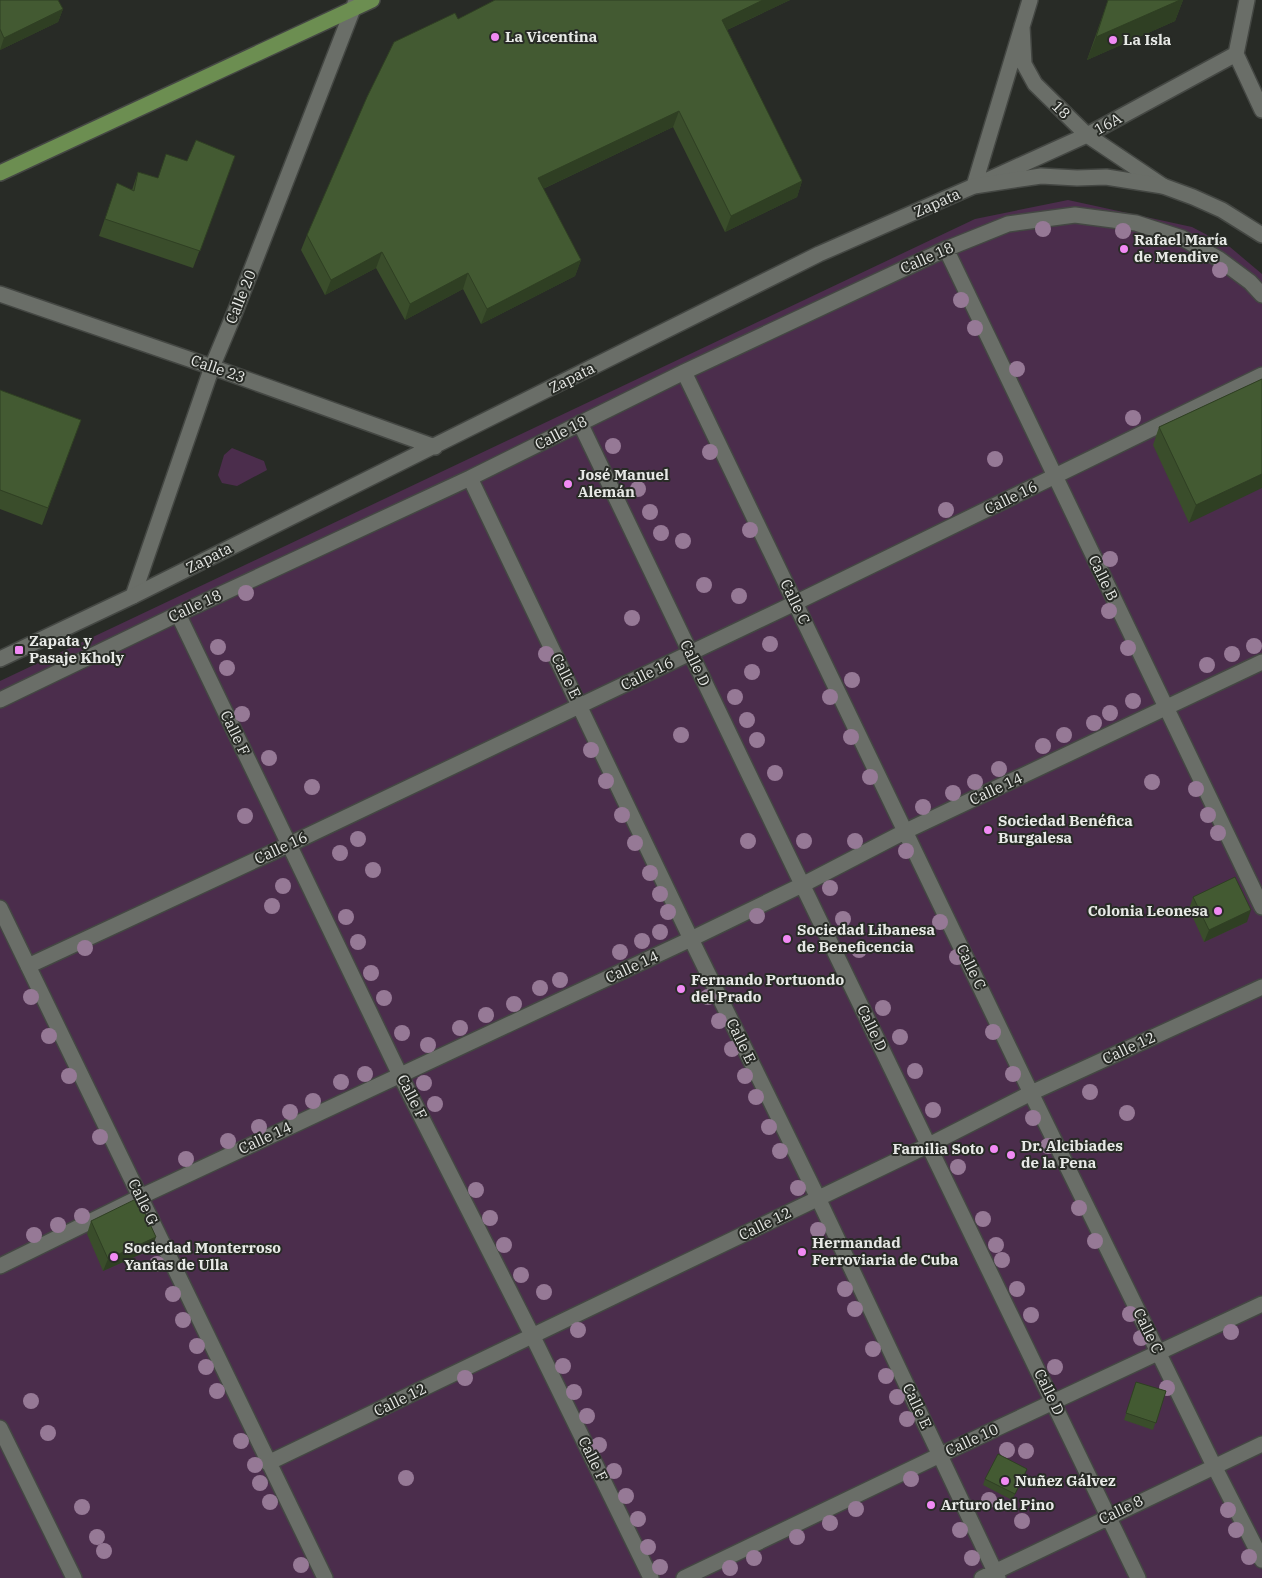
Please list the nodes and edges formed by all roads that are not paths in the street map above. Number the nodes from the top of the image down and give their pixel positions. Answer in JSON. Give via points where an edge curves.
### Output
{"nodes":[{"id":1,"x":372,"y":0,"type":"edge"},
{"id":2,"x":1030,"y":0,"type":"edge"},
{"id":3,"x":1247,"y":0,"type":"edge"},
{"id":4,"x":354,"y":5,"type":"edge"},
{"id":5,"x":1022,"y":26,"type":"junction"},
{"id":6,"x":1236,"y":54,"type":"junction"},
{"id":7,"x":1262,"y":110,"type":"edge"},
{"id":8,"x":1087,"y":136,"type":"junction"},
{"id":9,"x":0,"y":173,"type":"edge"},
{"id":10,"x":974,"y":186,"type":"junction"},
{"id":11,"x":1163,"y":186,"type":"junction"},
{"id":12,"x":1262,"y":235,"type":"edge"},
{"id":13,"x":946,"y":249,"type":"junction"},
{"id":14,"x":0,"y":294,"type":"edge"},
{"id":15,"x":1262,"y":295,"type":"edge"},
{"id":16,"x":212,"y":367,"type":"junction"},
{"id":17,"x":684,"y":372,"type":"junction"},
{"id":18,"x":1262,"y":376,"type":"edge"},
{"id":19,"x":580,"y":423,"type":"junction"},
{"id":20,"x":435,"y":447,"type":"junction"},
{"id":21,"x":1054,"y":476,"type":"junction"},
{"id":22,"x":470,"y":478,"type":"junction"},
{"id":23,"x":133,"y":596,"type":"junction"},
{"id":24,"x":796,"y":603,"type":"junction"},
{"id":25,"x":178,"y":614,"type":"junction"},
{"id":26,"x":690,"y":653,"type":"junction"},
{"id":27,"x":0,"y":659,"type":"edge"},
{"id":28,"x":1262,"y":662,"type":"edge"},
{"id":29,"x":0,"y":700,"type":"edge"},
{"id":30,"x":580,"y":706,"type":"junction"},
{"id":31,"x":1166,"y":708,"type":"junction"},
{"id":32,"x":906,"y":832,"type":"junction"},
{"id":33,"x":288,"y":845,"type":"junction"},
{"id":34,"x":804,"y":884,"type":"junction"},
{"id":35,"x":1262,"y":907,"type":"edge"},
{"id":36,"x":0,"y":908,"type":"edge"},
{"id":37,"x":691,"y":940,"type":"junction"},
{"id":38,"x":28,"y":966,"type":"junction"},
{"id":39,"x":1262,"y":987,"type":"edge"},
{"id":40,"x":400,"y":1074,"type":"junction"},
{"id":41,"x":1031,"y":1093,"type":"junction"},
{"id":42,"x":929,"y":1145,"type":"junction"},
{"id":43,"x":140,"y":1197,"type":"junction"},
{"id":44,"x":818,"y":1198,"type":"junction"},
{"id":45,"x":0,"y":1266,"type":"edge"},
{"id":46,"x":1262,"y":1304,"type":"edge"},
{"id":47,"x":532,"y":1335,"type":"junction"},
{"id":48,"x":1158,"y":1352,"type":"junction"},
{"id":49,"x":1054,"y":1402,"type":"junction"},
{"id":50,"x":0,"y":1428,"type":"edge"},
{"id":51,"x":1262,"y":1444,"type":"edge"},
{"id":52,"x":940,"y":1455,"type":"junction"},
{"id":53,"x":268,"y":1463,"type":"junction"},
{"id":54,"x":1214,"y":1466,"type":"junction"},
{"id":55,"x":1109,"y":1516,"type":"junction"},
{"id":56,"x":1262,"y":1560,"type":"edge"},
{"id":57,"x":992,"y":1576,"type":"edge"},
{"id":58,"x":74,"y":1578,"type":"edge"},
{"id":59,"x":324,"y":1578,"type":"edge"},
{"id":60,"x":651,"y":1578,"type":"edge"},
{"id":61,"x":684,"y":1578,"type":"edge"},
{"id":62,"x":1138,"y":1578,"type":"edge"}],
"edges":[{"from":1,"to":4,"type":"main road"},
{"from":2,"to":5,"type":"main road"},
{"from":3,"to":6,"type":"main road"},
{"from":4,"to":9,"type":"main road"},
{"from":4,"to":16,"type":"main road","name":"Calle 20"},
{"from":5,"to":8,"type":"main road","name":"18","via":[[1024,64],[1035,84]]},
{"from":5,"to":10,"type":"main road"},
{"from":6,"to":7,"type":"main road"},
{"from":6,"to":8,"type":"main road","name":"16A"},
{"from":8,"to":10,"type":"main road","name":"16A"},
{"from":8,"to":11,"type":"main road","name":"18"},
{"from":10,"to":11,"type":"main road","name":"Zapata","via":[[1041,176],[1106,177]]},
{"from":10,"to":20,"type":"main road","name":"Zapata","via":[[819,254]]},
{"from":11,"to":12,"type":"main road","via":[[1222,210]]},
{"from":13,"to":15,"type":"main road","name":"Calle 18","via":[[1008,224],[1075,215],[1136,223],[1182,238],[1219,259]]},
{"from":13,"to":17,"type":"main road","name":"Calle 18"},
{"from":13,"to":21,"type":"main road","name":"Calle B"},
{"from":14,"to":16,"type":"main road","name":"Calle 23"},
{"from":16,"to":20,"type":"main road","name":"Calle 23"},
{"from":16,"to":23,"type":"main road","name":"Calle 20"},
{"from":17,"to":19,"type":"main road","name":"Calle 18"},
{"from":17,"to":24,"type":"main road","name":"Calle C"},
{"from":18,"to":21,"type":"main road","name":"Calle 16"},
{"from":19,"to":22,"type":"main road","name":"Calle 18"},
{"from":19,"to":26,"type":"main road","name":"Calle D"},
{"from":20,"to":23,"type":"main road","name":"Zapata"},
{"from":21,"to":24,"type":"main road","name":"Calle 16"},
{"from":21,"to":31,"type":"main road","name":"Calle B"},
{"from":22,"to":25,"type":"main road","name":"Calle 18"},
{"from":22,"to":30,"type":"main road","name":"Calle E"},
{"from":23,"to":27,"type":"main road","name":"Zapata"},
{"from":24,"to":26,"type":"main road","name":"Calle 16"},
{"from":24,"to":32,"type":"main road","name":"Calle C"},
{"from":25,"to":29,"type":"main road","name":"Calle 18"},
{"from":25,"to":33,"type":"main road","name":"Calle F"},
{"from":26,"to":30,"type":"main road","name":"Calle 16"},
{"from":26,"to":34,"type":"main road","name":"Calle D"},
{"from":28,"to":31,"type":"main road","name":"Calle 14"},
{"from":30,"to":33,"type":"main road","name":"Calle 16"},
{"from":30,"to":37,"type":"main road","name":"Calle E"},
{"from":31,"to":32,"type":"main road","name":"Calle 14"},
{"from":31,"to":35,"type":"main road","name":"Calle B"},
{"from":32,"to":34,"type":"main road","name":"Calle 14"},
{"from":32,"to":41,"type":"main road","name":"Calle C"},
{"from":33,"to":38,"type":"main road","name":"Calle 16"},
{"from":33,"to":40,"type":"main road","name":"Calle F"},
{"from":34,"to":37,"type":"main road","name":"Calle 14"},
{"from":34,"to":42,"type":"main road","name":"Calle D"},
{"from":36,"to":38,"type":"main road","name":"Calle G"},
{"from":37,"to":40,"type":"main road","name":"Calle 14"},
{"from":37,"to":44,"type":"main road","name":"Calle E"},
{"from":38,"to":43,"type":"main road","name":"Calle G"},
{"from":39,"to":41,"type":"main road","name":"Calle 12"},
{"from":40,"to":43,"type":"main road","name":"Calle 14"},
{"from":40,"to":47,"type":"main road","name":"Calle F"},
{"from":41,"to":42,"type":"main road","name":"Calle 12"},
{"from":41,"to":48,"type":"main road","name":"Calle C"},
{"from":42,"to":44,"type":"main road","name":"Calle 12"},
{"from":42,"to":49,"type":"main road","name":"Calle D"},
{"from":43,"to":45,"type":"main road","name":"Calle 14"},
{"from":43,"to":53,"type":"main road","name":"Calle G"},
{"from":44,"to":47,"type":"main road","name":"Calle 12"},
{"from":44,"to":52,"type":"main road","name":"Calle E"},
{"from":46,"to":48,"type":"main road","name":"Calle 10"},
{"from":47,"to":53,"type":"main road","name":"Calle 12"},
{"from":47,"to":60,"type":"main road","name":"Calle F"},
{"from":48,"to":49,"type":"main road","name":"Calle 10"},
{"from":48,"to":54,"type":"main road","name":"Calle C"},
{"from":49,"to":52,"type":"main road","name":"Calle 10"},
{"from":49,"to":55,"type":"main road","name":"Calle D"},
{"from":50,"to":58,"type":"main road"},
{"from":51,"to":54,"type":"main road","name":"Calle 8"},
{"from":52,"to":57,"type":"main road","name":"Calle E"},
{"from":52,"to":61,"type":"main road","name":"Calle 10"},
{"from":53,"to":59,"type":"main road","name":"Calle G"},
{"from":54,"to":55,"type":"main road","name":"Calle 8"},
{"from":54,"to":56,"type":"main road","name":"Calle C"},
{"from":55,"to":57,"type":"main road","name":"Calle 8"},
{"from":55,"to":62,"type":"main road","name":"Calle D"}]}
